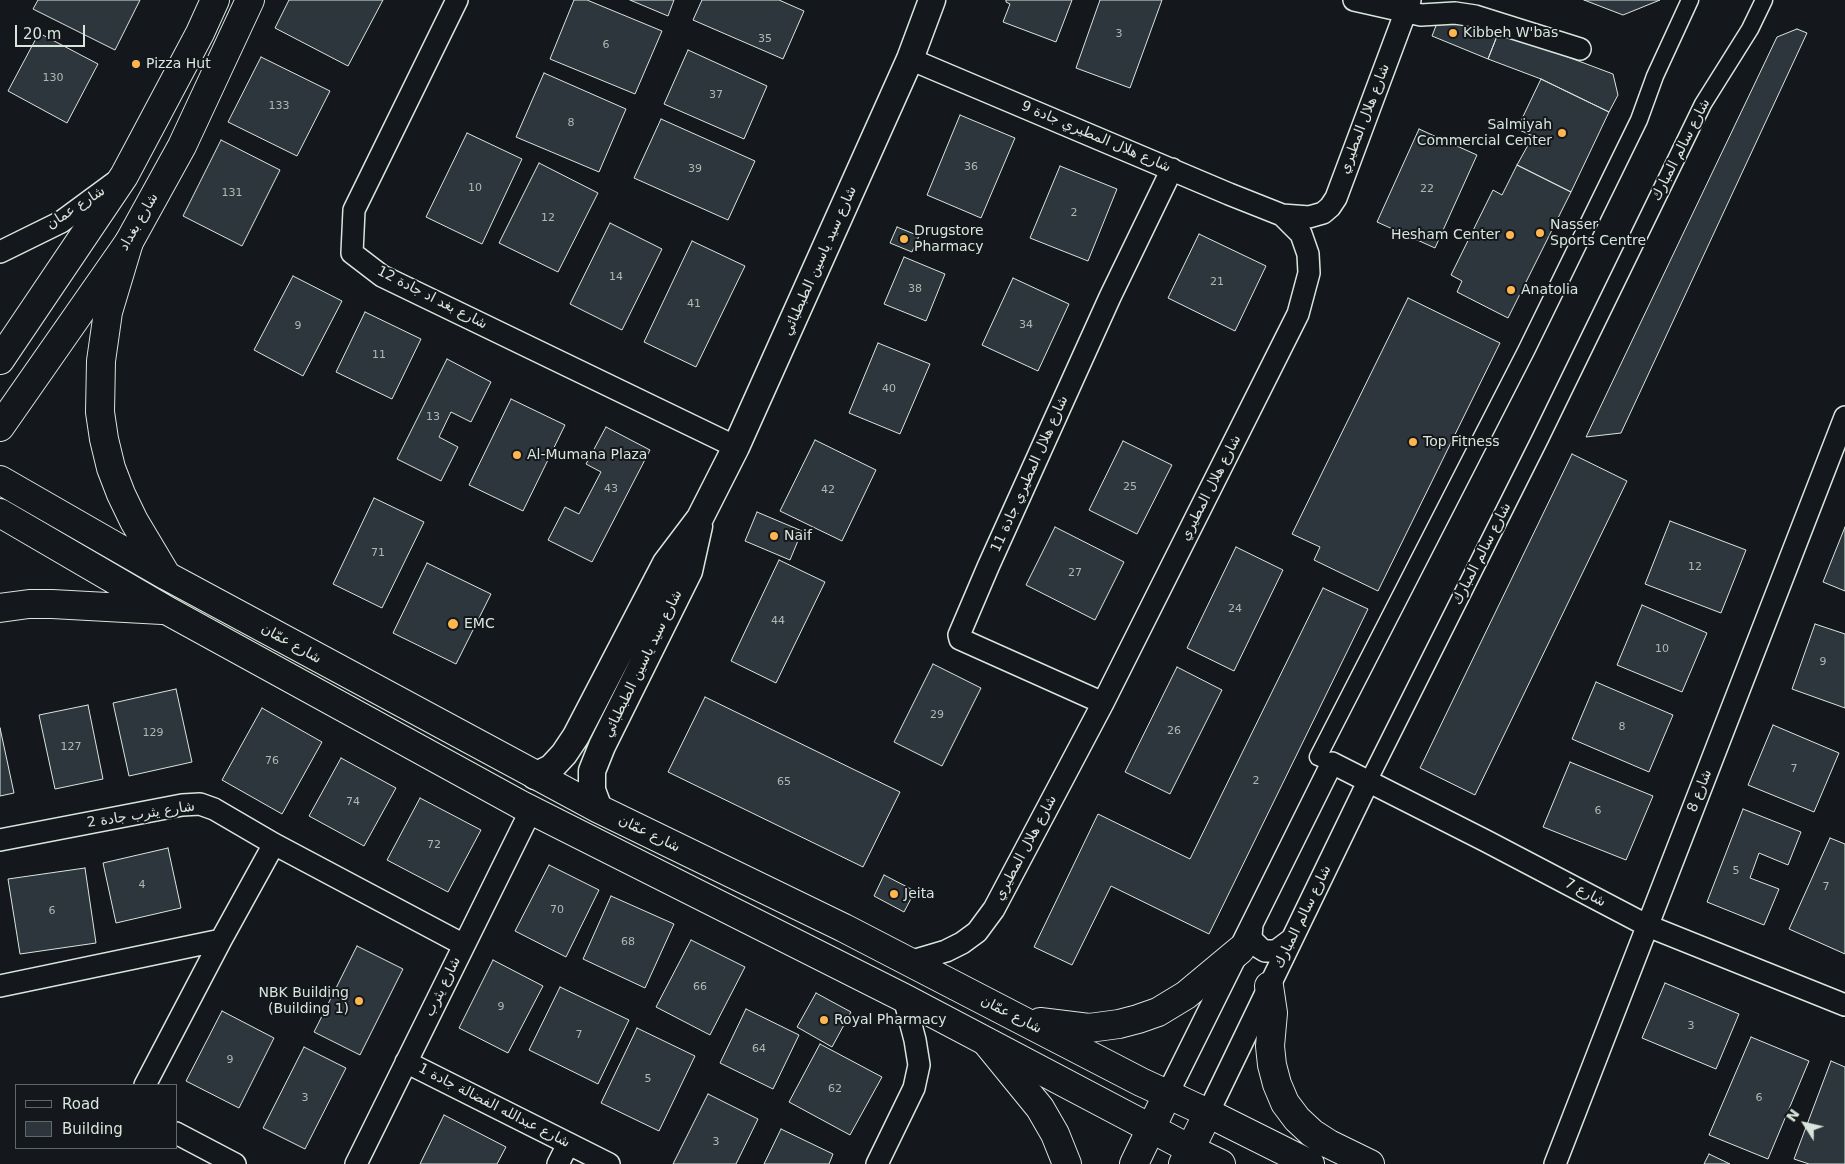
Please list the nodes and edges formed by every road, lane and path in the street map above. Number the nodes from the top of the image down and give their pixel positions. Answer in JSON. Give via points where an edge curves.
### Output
{"nodes":[{"id":1,"x":215,"y":0,"type":"edge"},
{"id":2,"x":250,"y":0,"type":"edge"},
{"id":3,"x":457,"y":0,"type":"edge"},
{"id":4,"x":932,"y":0,"type":"edge"},
{"id":5,"x":1354,"y":0,"type":"edge"},
{"id":6,"x":1690,"y":0,"type":"edge"},
{"id":7,"x":1764,"y":0,"type":"edge"},
{"id":8,"x":1408,"y":6,"type":"edge"},
{"id":9,"x":1580,"y":49,"type":"dead end"},
{"id":10,"x":910,"y":59,"type":"junction"},
{"id":11,"x":1172,"y":169,"type":"junction"},
{"id":12,"x":124,"y":176,"type":"junction"},
{"id":13,"x":1282,"y":215,"type":"junction"},
{"id":14,"x":128,"y":242,"type":"junction"},
{"id":15,"x":0,"y":252,"type":"edge"},
{"id":16,"x":0,"y":360,"type":"edge"},
{"id":17,"x":1845,"y":417,"type":"edge"},
{"id":18,"x":0,"y":427,"type":"edge"},
{"id":19,"x":736,"y":448,"type":"junction"},
{"id":20,"x":0,"y":480,"type":"edge"},
{"id":21,"x":0,"y":514,"type":"edge"},
{"id":22,"x":700,"y":518,"type":"junction"},
{"id":23,"x":167,"y":576,"type":"junction"},
{"id":24,"x":0,"y":608,"type":"edge"},
{"id":25,"x":168,"y":611,"type":"junction"},
{"id":26,"x":1103,"y":703,"type":"junction"},
{"id":27,"x":1332,"y":763,"type":"junction"},
{"id":28,"x":535,"y":776,"type":"junction"},
{"id":29,"x":1368,"y":782,"type":"junction"},
{"id":30,"x":599,"y":809,"type":"junction"},
{"id":31,"x":531,"y":810,"type":"junction"},
{"id":32,"x":0,"y":840,"type":"edge"},
{"id":33,"x":274,"y":844,"type":"junction"},
{"id":34,"x":1252,"y":925,"type":"junction"},
{"id":35,"x":1648,"y":926,"type":"junction"},
{"id":36,"x":1292,"y":939,"type":"junction"},
{"id":37,"x":221,"y":940,"type":"junction"},
{"id":38,"x":464,"y":945,"type":"junction"},
{"id":39,"x":1240,"y":950,"type":"junction"},
{"id":40,"x":910,"y":962,"type":"junction"},
{"id":41,"x":0,"y":986,"type":"edge"},
{"id":42,"x":1269,"y":986,"type":"junction"},
{"id":43,"x":904,"y":998,"type":"junction"},
{"id":44,"x":1845,"y":1005,"type":"edge"},
{"id":45,"x":1016,"y":1017,"type":"junction"},
{"id":46,"x":987,"y":1043,"type":"junction"},
{"id":47,"x":406,"y":1062,"type":"junction"},
{"id":48,"x":146,"y":1084,"type":"edge"},
{"id":49,"x":1167,"y":1095,"type":"junction"},
{"id":50,"x":1208,"y":1113,"type":"junction"},
{"id":51,"x":1151,"y":1129,"type":"junction"},
{"id":52,"x":178,"y":1134,"type":"edge"},
{"id":53,"x":568,"y":1144,"type":"junction"},
{"id":54,"x":1187,"y":1156,"type":"edge"},
{"id":55,"x":235,"y":1164,"type":"edge"},
{"id":56,"x":356,"y":1164,"type":"edge"},
{"id":57,"x":558,"y":1164,"type":"edge"},
{"id":58,"x":609,"y":1164,"type":"edge"},
{"id":59,"x":877,"y":1164,"type":"edge"},
{"id":60,"x":1066,"y":1164,"type":"edge"},
{"id":61,"x":1134,"y":1164,"type":"edge"},
{"id":62,"x":1221,"y":1164,"type":"edge"},
{"id":63,"x":1310,"y":1164,"type":"edge"},
{"id":64,"x":1370,"y":1164,"type":"edge"},
{"id":65,"x":1555,"y":1164,"type":"edge"}],
"edges":[{"from":1,"to":12,"type":"main road"},
{"from":2,"to":14,"type":"main road","name":"شارع بغداد","via":[[182,146]]},
{"from":3,"to":19,"type":"street","name":"شارع بغد اد جادة 12","via":[[354,210],[352,252],[382,276]]},
{"from":4,"to":10,"type":"street","name":"شارع سيد ياسين الطبطبائي"},
{"from":5,"to":8,"type":"street"},
{"from":6,"to":27,"type":"street","via":[[1639,120],[1530,342],[1318,757]]},
{"from":7,"to":29,"type":"street","name":"شارع سالم المبارك","via":[[1750,29],[1703,104]]},
{"from":8,"to":9,"type":"street","via":[[1426,15],[1456,13],[1475,16]]},
{"from":8,"to":13,"type":"street","name":"شارع هلال المطيري","via":[[1336,198],[1323,213],[1308,217]]},
{"from":10,"to":11,"type":"street","name":"شارع هلال المطيري جادة 9"},
{"from":10,"to":19,"type":"street","name":"شارع سيد ياسين الطبطبائي"},
{"from":11,"to":13,"type":"street","name":"شارع هلال المطيري جادة 9"},
{"from":11,"to":26,"type":"street","name":"شارع هلال المطيري جادة 11","via":[[1102,315],[959,635],[960,639]]},
{"from":12,"to":15,"type":"street","name":"شارع عمان","via":[[61,222]]},
{"from":12,"to":16,"type":"main road"},
{"from":13,"to":26,"type":"street","name":"شارع هلال المطيري","via":[[1301,234],[1308,254],[1309,273],[1298,314]]},
{"from":14,"to":18,"type":"main road","name":"شارع بغداد"},
{"from":14,"to":23,"type":"main road","via":[[108,312],[101,361],[100,412],[104,439],[121,494]]},
{"from":17,"to":35,"type":"street","name":"شارع 8"},
{"from":19,"to":22,"type":"street","name":"شارع سيد ياسين الطبطبائي"},
{"from":20,"to":23,"type":"main road","name":"شارع عمّان"},
{"from":21,"to":25,"type":"main road"},
{"from":22,"to":28,"type":"street","name":"شارع سيد ياسين الطبطبائي","via":[[666,563],[576,736],[551,768]]},
{"from":22,"to":30,"type":"street","name":"شارع سيد ياسين الطبطبائي","via":[[689,571],[592,771],[592,790]]},
{"from":23,"to":28,"type":"main road","name":"شارع عمّان"},
{"from":24,"to":25,"type":"main road","via":[[52,604]]},
{"from":25,"to":31,"type":"main road"},
{"from":26,"to":40,"type":"street","name":"شارع هلال المطيري","via":[[994,908],[977,932],[962,944]]},
{"from":27,"to":29,"type":"street","name":"شارع 7"},
{"from":27,"to":34,"type":"street"},
{"from":28,"to":30,"type":"main road","name":"شارع عمّان"},
{"from":29,"to":35,"type":"street","name":"شارع 7"},
{"from":29,"to":36,"type":"street","name":"شارع سالم المبارك"},
{"from":30,"to":40,"type":"main road","name":"شارع عمّان"},
{"from":31,"to":38,"type":"street","name":"شارع يثرب"},
{"from":31,"to":43,"type":"main road"},
{"from":32,"to":33,"type":"street","name":"شارع يثرب جادة 2","via":[[200,804]]},
{"from":33,"to":37,"type":"street"},
{"from":33,"to":38,"type":"street","name":"شارع يثرب جادة 2"},
{"from":34,"to":36,"type":"street","via":[[1253,941],[1265,950],[1276,951]]},
{"from":34,"to":39,"type":"street"},
{"from":35,"to":44,"type":"street","name":"شارع 7"},
{"from":35,"to":65,"type":"street","name":"شارع 8"},
{"from":36,"to":42,"type":"street","name":"شارع سالم المبارك"},
{"from":37,"to":41,"type":"street"},
{"from":37,"to":48,"type":"street"},
{"from":38,"to":47,"type":"street","name":"شارع يثرب"},
{"from":39,"to":45,"type":"main road","via":[[1186,994],[1158,1012],[1138,1019],[1089,1028]]},
{"from":39,"to":49,"type":"street"},
{"from":40,"to":45,"type":"main road","name":"شارع عمّان"},
{"from":42,"to":50,"type":"street","name":"شارع سالم المبارك"},
{"from":42,"to":64,"type":"main road","via":[[1273,1013],[1272,1065],[1285,1103],[1312,1133]]},
{"from":43,"to":46,"type":"main road"},
{"from":43,"to":59,"type":"street","via":[[919,1065],[914,1088]]},
{"from":45,"to":49,"type":"main road","name":"شارع عمّان"},
{"from":46,"to":51,"type":"main road"},
{"from":46,"to":60,"type":"main road","via":[[1040,1108],[1055,1134]]},
{"from":47,"to":53,"type":"street","name":"شارع عبدالله الفضالة جادة 1"},
{"from":47,"to":56,"type":"street","name":"شارع يثرب"},
{"from":49,"to":50,"type":"main road","name":"شارع عمّان"},
{"from":49,"to":51,"type":"main road"},
{"from":50,"to":54,"type":"main road"},
{"from":50,"to":63,"type":"main road","name":"شارع عمّان"},
{"from":51,"to":54,"type":"main road"},
{"from":51,"to":61,"type":"main road"},
{"from":52,"to":55,"type":"street"},
{"from":53,"to":57,"type":"street"},
{"from":53,"to":58,"type":"street","name":"شارع عبدالله الفضالة جادة 1"},
{"from":54,"to":62,"type":"main road"}]}
